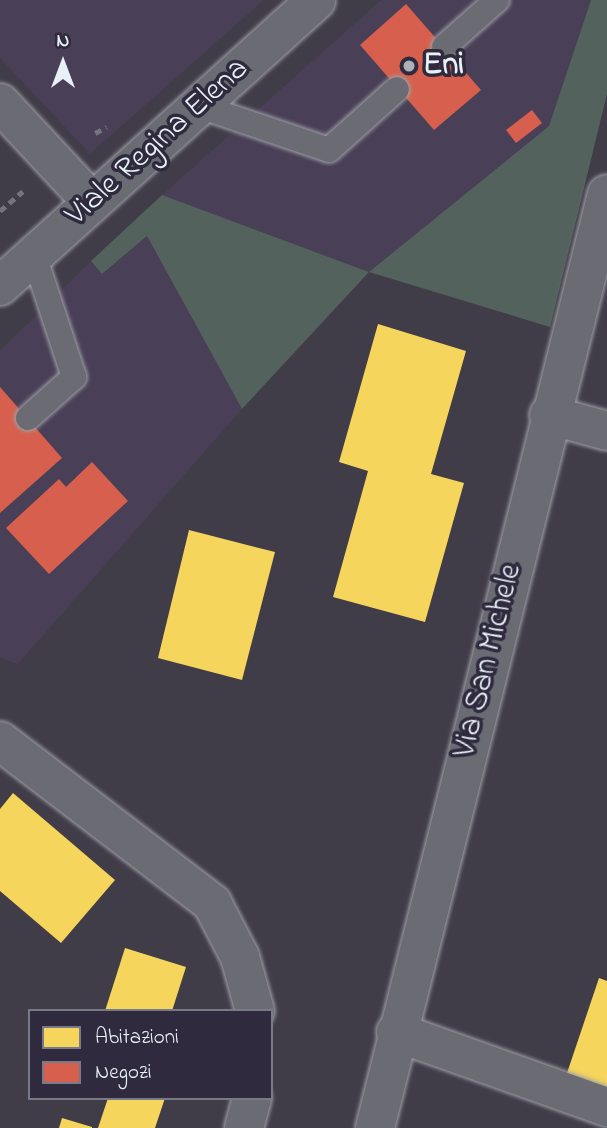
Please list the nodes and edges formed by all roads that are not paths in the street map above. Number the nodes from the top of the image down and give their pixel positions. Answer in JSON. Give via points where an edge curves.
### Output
{"nodes":[{"id":1,"x":316,"y":0,"type":"edge"},
{"id":2,"x":497,"y":0,"type":"edge"},
{"id":3,"x":444,"y":47,"type":"dead end"},
{"id":4,"x":397,"y":89,"type":"dead end"},
{"id":5,"x":0,"y":103,"type":"edge"},
{"id":6,"x":199,"y":106,"type":"junction"},
{"id":7,"x":607,"y":194,"type":"edge"},
{"id":8,"x":92,"y":202,"type":"junction"},
{"id":9,"x":34,"y":255,"type":"junction"},
{"id":10,"x":0,"y":286,"type":"edge"},
{"id":11,"x":549,"y":415,"type":"junction"},
{"id":12,"x":28,"y":418,"type":"dead end"},
{"id":13,"x":607,"y":430,"type":"edge"},
{"id":14,"x":0,"y":741,"type":"edge"},
{"id":15,"x":254,"y":1009,"type":"edge"},
{"id":16,"x":396,"y":1032,"type":"junction"},
{"id":17,"x":251,"y":1100,"type":"edge"},
{"id":18,"x":607,"y":1107,"type":"edge"},
{"id":19,"x":244,"y":1128,"type":"edge"},
{"id":20,"x":375,"y":1128,"type":"edge"}],
"edges":[{"from":1,"to":6,"type":"street","name":"Viale Regina Elena"},
{"from":2,"to":3,"type":"lane"},
{"from":4,"to":6,"type":"lane","via":[[329,150]]},
{"from":5,"to":8,"type":"street"},
{"from":6,"to":8,"type":"street","name":"Viale Regina Elena"},
{"from":7,"to":11,"type":"street","name":"Via San Michele"},
{"from":8,"to":9,"type":"street","name":"Viale Regina Elena"},
{"from":9,"to":10,"type":"street","name":"Viale Regina Elena"},
{"from":9,"to":12,"type":"lane","via":[[74,377]]},
{"from":11,"to":13,"type":"street"},
{"from":11,"to":16,"type":"street","name":"Via San Michele"},
{"from":14,"to":15,"type":"street","via":[[212,903],[240,957]]},
{"from":16,"to":18,"type":"street"},
{"from":16,"to":20,"type":"street","name":"Via San Michele"},
{"from":17,"to":19,"type":"street"}]}
